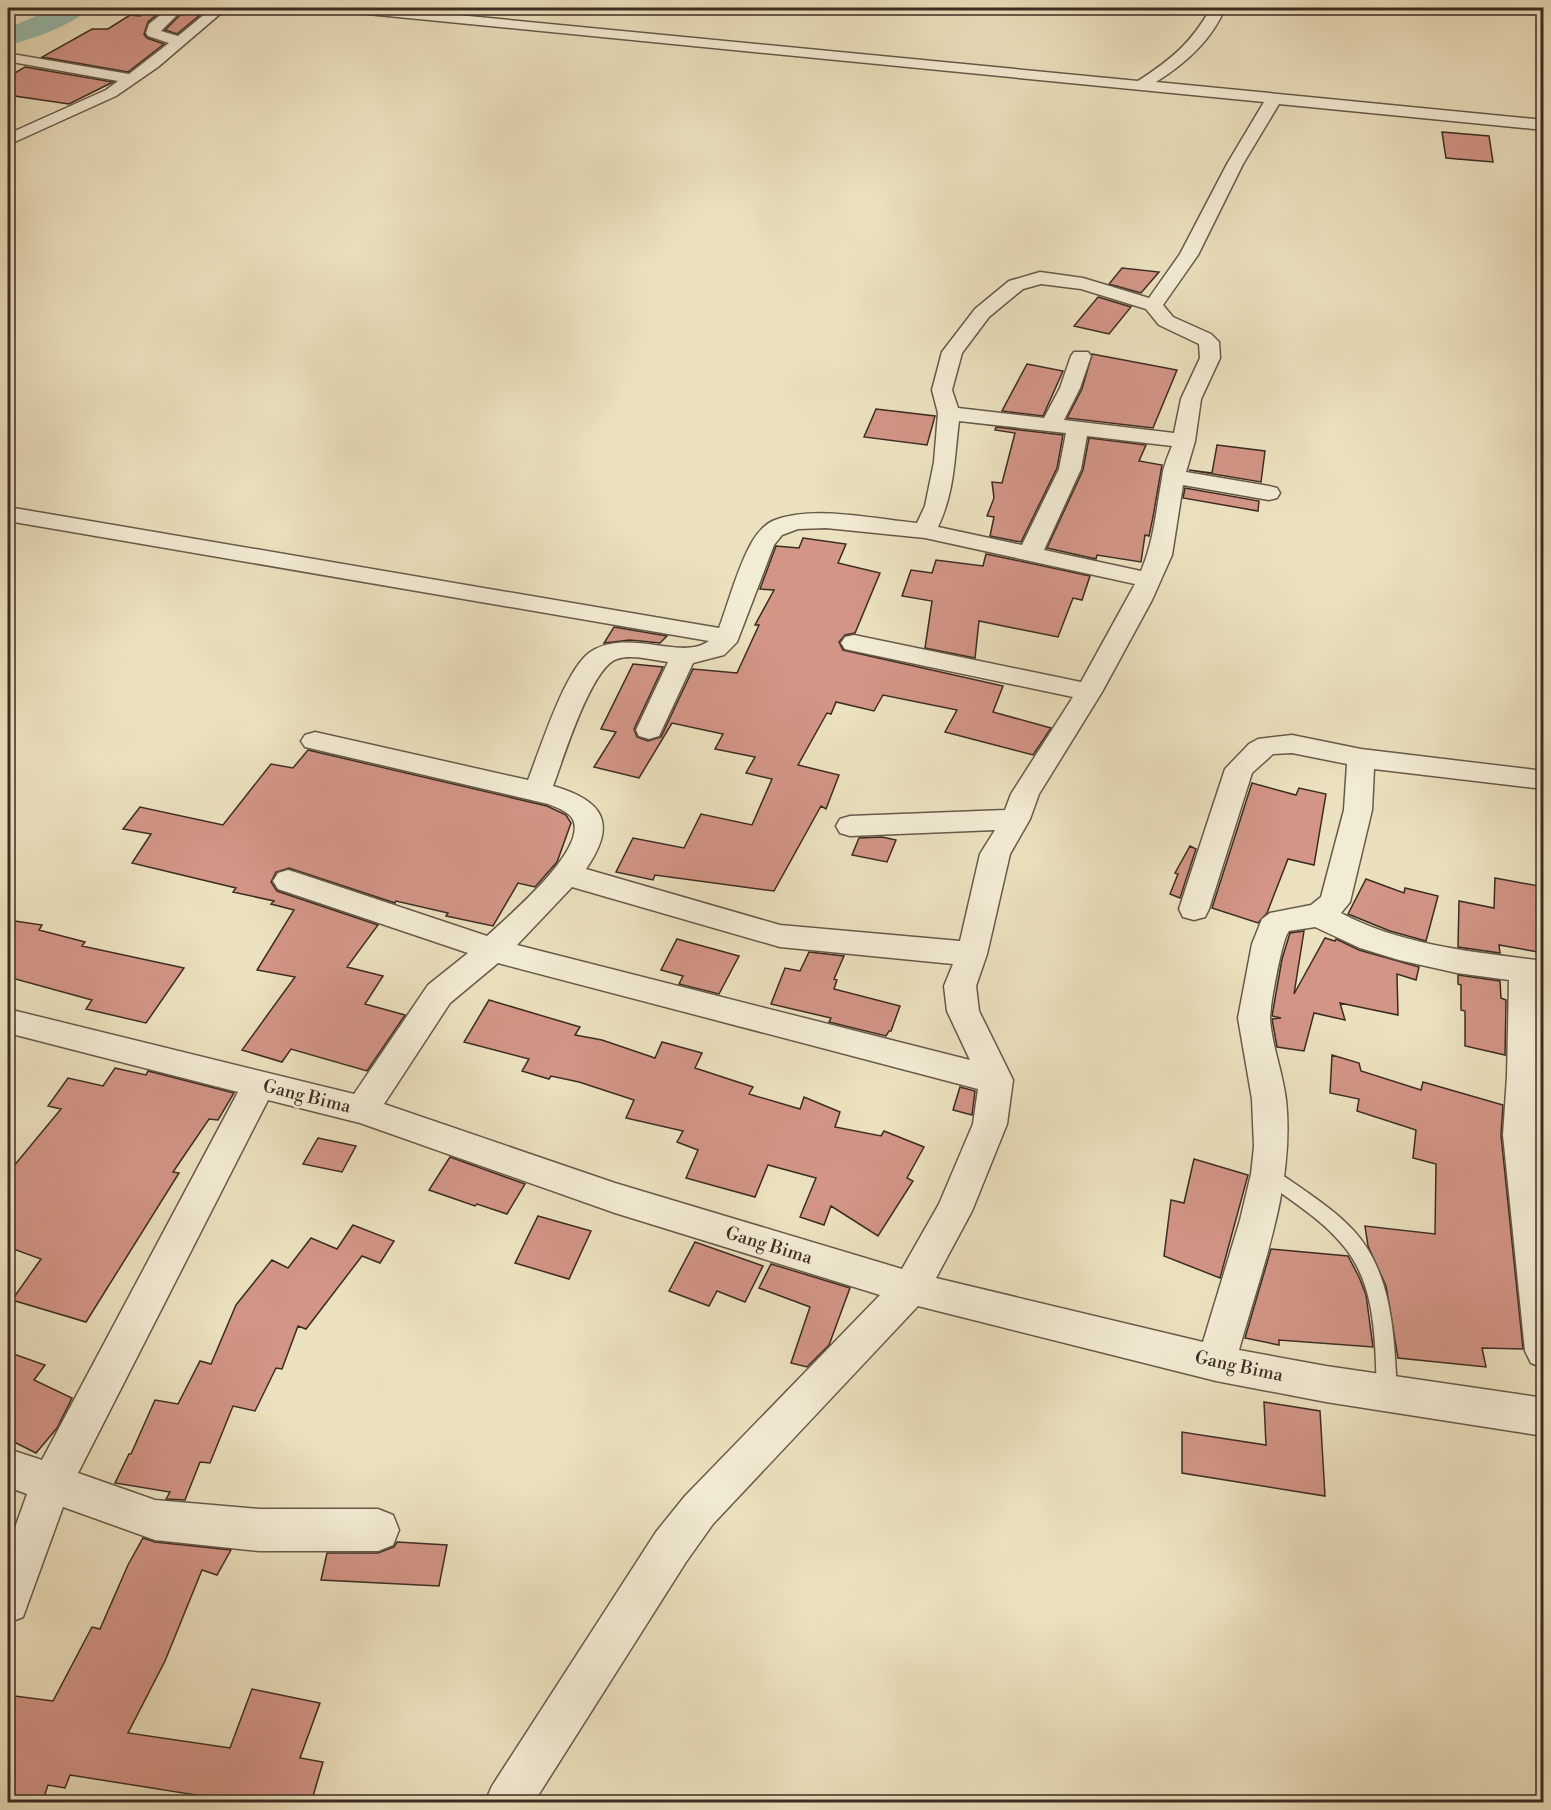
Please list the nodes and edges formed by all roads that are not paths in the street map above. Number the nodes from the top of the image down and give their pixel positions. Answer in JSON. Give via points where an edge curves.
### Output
{"nodes":[{"id":1,"x":220,"y":8,"type":"edge"},
{"id":2,"x":347,"y":8,"type":"edge"},
{"id":3,"x":1218,"y":8,"type":"edge"},
{"id":4,"x":176,"y":9,"type":"edge"},
{"id":5,"x":179,"y":41,"type":"junction"},
{"id":6,"x":12,"y":57,"type":"dead end"},
{"id":7,"x":132,"y":79,"type":"junction"},
{"id":8,"x":1140,"y":86,"type":"junction"},
{"id":9,"x":1274,"y":99,"type":"junction"},
{"id":10,"x":1544,"y":125,"type":"edge"},
{"id":11,"x":8,"y":140,"type":"edge"},
{"id":12,"x":1153,"y":305,"type":"junction"},
{"id":13,"x":1082,"y":356,"type":"dead end"},
{"id":14,"x":949,"y":413,"type":"junction"},
{"id":15,"x":1050,"y":426,"type":"junction"},
{"id":16,"x":1078,"y":429,"type":"junction"},
{"id":17,"x":1184,"y":441,"type":"junction"},
{"id":18,"x":1173,"y":476,"type":"junction"},
{"id":19,"x":1269,"y":493,"type":"dead end"},
{"id":20,"x":8,"y":514,"type":"edge"},
{"id":21,"x":925,"y":531,"type":"junction"},
{"id":22,"x":1030,"y":554,"type":"junction"},
{"id":23,"x":1148,"y":580,"type":"junction"},
{"id":24,"x":728,"y":637,"type":"junction"},
{"id":25,"x":854,"y":643,"type":"dead end"},
{"id":26,"x":684,"y":655,"type":"junction"},
{"id":27,"x":1089,"y":692,"type":"junction"},
{"id":28,"x":649,"y":730,"type":"dead end"},
{"id":29,"x":315,"y":741,"type":"dead end"},
{"id":30,"x":1360,"y":758,"type":"junction"},
{"id":31,"x":1544,"y":780,"type":"edge"},
{"id":32,"x":537,"y":792,"type":"junction"},
{"id":33,"x":1016,"y":819,"type":"junction"},
{"id":34,"x":850,"y":826,"type":"dead end"},
{"id":35,"x":565,"y":874,"type":"junction"},
{"id":36,"x":288,"y":881,"type":"dead end"},
{"id":37,"x":1194,"y":909,"type":"dead end"},
{"id":38,"x":1319,"y":915,"type":"junction"},
{"id":39,"x":492,"y":950,"type":"junction"},
{"id":40,"x":972,"y":954,"type":"junction"},
{"id":41,"x":1534,"y":972,"type":"edge"},
{"id":42,"x":8,"y":1021,"type":"edge"},
{"id":43,"x":996,"y":1080,"type":"junction"},
{"id":44,"x":260,"y":1083,"type":"junction"},
{"id":45,"x":362,"y":1110,"type":"junction"},
{"id":46,"x":1268,"y":1174,"type":"junction"},
{"id":47,"x":911,"y":1288,"type":"junction"},
{"id":48,"x":1544,"y":1351,"type":"edge"},
{"id":49,"x":1216,"y":1363,"type":"junction"},
{"id":50,"x":1387,"y":1392,"type":"junction"},
{"id":51,"x":1544,"y":1416,"type":"edge"},
{"id":52,"x":8,"y":1468,"type":"edge"},
{"id":53,"x":51,"y":1485,"type":"junction"},
{"id":54,"x":378,"y":1530,"type":"dead end"},
{"id":55,"x":8,"y":1602,"type":"edge"},
{"id":56,"x":508,"y":1803,"type":"edge"}],
"edges":[{"from":1,"to":5,"type":"street"},
{"from":2,"to":8,"type":"street"},
{"from":3,"to":8,"type":"street","via":[[1202,38],[1189,52]]},
{"from":4,"to":5,"type":"street","via":[[154,27],[153,33]]},
{"from":5,"to":7,"type":"street"},
{"from":6,"to":7,"type":"street"},
{"from":7,"to":11,"type":"street","via":[[87,105]]},
{"from":8,"to":9,"type":"street"},
{"from":9,"to":10,"type":"street"},
{"from":9,"to":12,"type":"street","via":[[1235,164],[1189,255]]},
{"from":12,"to":14,"type":"street","via":[[1060,279],[1022,282],[982,313],[952,352],[942,390]]},
{"from":12,"to":17,"type":"street","via":[[1166,321],[1209,342],[1210,358],[1191,399]]},
{"from":13,"to":15,"type":"street"},
{"from":14,"to":15,"type":"street"},
{"from":14,"to":21,"type":"street","via":[[945,462],[936,506]]},
{"from":15,"to":16,"type":"street"},
{"from":16,"to":17,"type":"street"},
{"from":16,"to":22,"type":"street","via":[[1070,469]]},
{"from":17,"to":18,"type":"street"},
{"from":18,"to":19,"type":"street"},
{"from":18,"to":23,"type":"street","via":[[1160,555]]},
{"from":20,"to":24,"type":"street"},
{"from":21,"to":22,"type":"street"},
{"from":21,"to":24,"type":"street","via":[[826,521],[782,525],[763,543]]},
{"from":22,"to":23,"type":"street"},
{"from":23,"to":27,"type":"street"},
{"from":24,"to":26,"type":"street","via":[[710,653]]},
{"from":25,"to":27,"type":"street"},
{"from":26,"to":28,"type":"street"},
{"from":26,"to":32,"type":"street","via":[[615,651],[598,658],[584,676]]},
{"from":27,"to":33,"type":"street","via":[[1036,776]]},
{"from":29,"to":32,"type":"street"},
{"from":30,"to":31,"type":"street"},
{"from":30,"to":37,"type":"street","via":[[1292,744],[1268,745],[1259,750],[1239,769]]},
{"from":30,"to":38,"type":"street","via":[[1359,810],[1335,902]]},
{"from":32,"to":35,"type":"street","via":[[573,804],[589,824],[586,845]]},
{"from":33,"to":34,"type":"street"},
{"from":33,"to":40,"type":"street","via":[[995,854]]},
{"from":35,"to":39,"type":"street"},
{"from":35,"to":40,"type":"street","via":[[780,936]]},
{"from":36,"to":39,"type":"street"},
{"from":38,"to":41,"type":"street","via":[[1352,932],[1398,947]]},
{"from":38,"to":46,"type":"street","via":[[1281,921],[1274,927],[1258,984],[1254,1017],[1269,1099]]},
{"from":39,"to":43,"type":"street"},
{"from":39,"to":45,"type":"street","via":[[439,994]]},
{"from":40,"to":43,"type":"street","via":[[960,986],[963,1011]]},
{"from":41,"to":48,"type":"street","via":[[1520,1135]]},
{"from":42,"to":44,"type":"street","name":"Gang Bima"},
{"from":43,"to":47,"type":"street","via":[[990,1124],[954,1211]]},
{"from":44,"to":45,"type":"street","name":"Gang Bima"},
{"from":44,"to":53,"type":"street"},
{"from":45,"to":47,"type":"street","name":"Gang Bima","via":[[615,1198]]},
{"from":46,"to":49,"type":"street"},
{"from":46,"to":50,"type":"lane","via":[[1342,1232],[1363,1261],[1379,1301],[1384,1328]]},
{"from":47,"to":49,"type":"street","name":"Gang Bima"},
{"from":47,"to":56,"type":"street","via":[[699,1510],[671,1547]]},
{"from":49,"to":50,"type":"street","name":"Gang Bima"},
{"from":50,"to":51,"type":"street","name":"Gang Bima"},
{"from":52,"to":53,"type":"street"},
{"from":53,"to":54,"type":"street","via":[[155,1520],[259,1530]]},
{"from":53,"to":55,"type":"street"}]}
